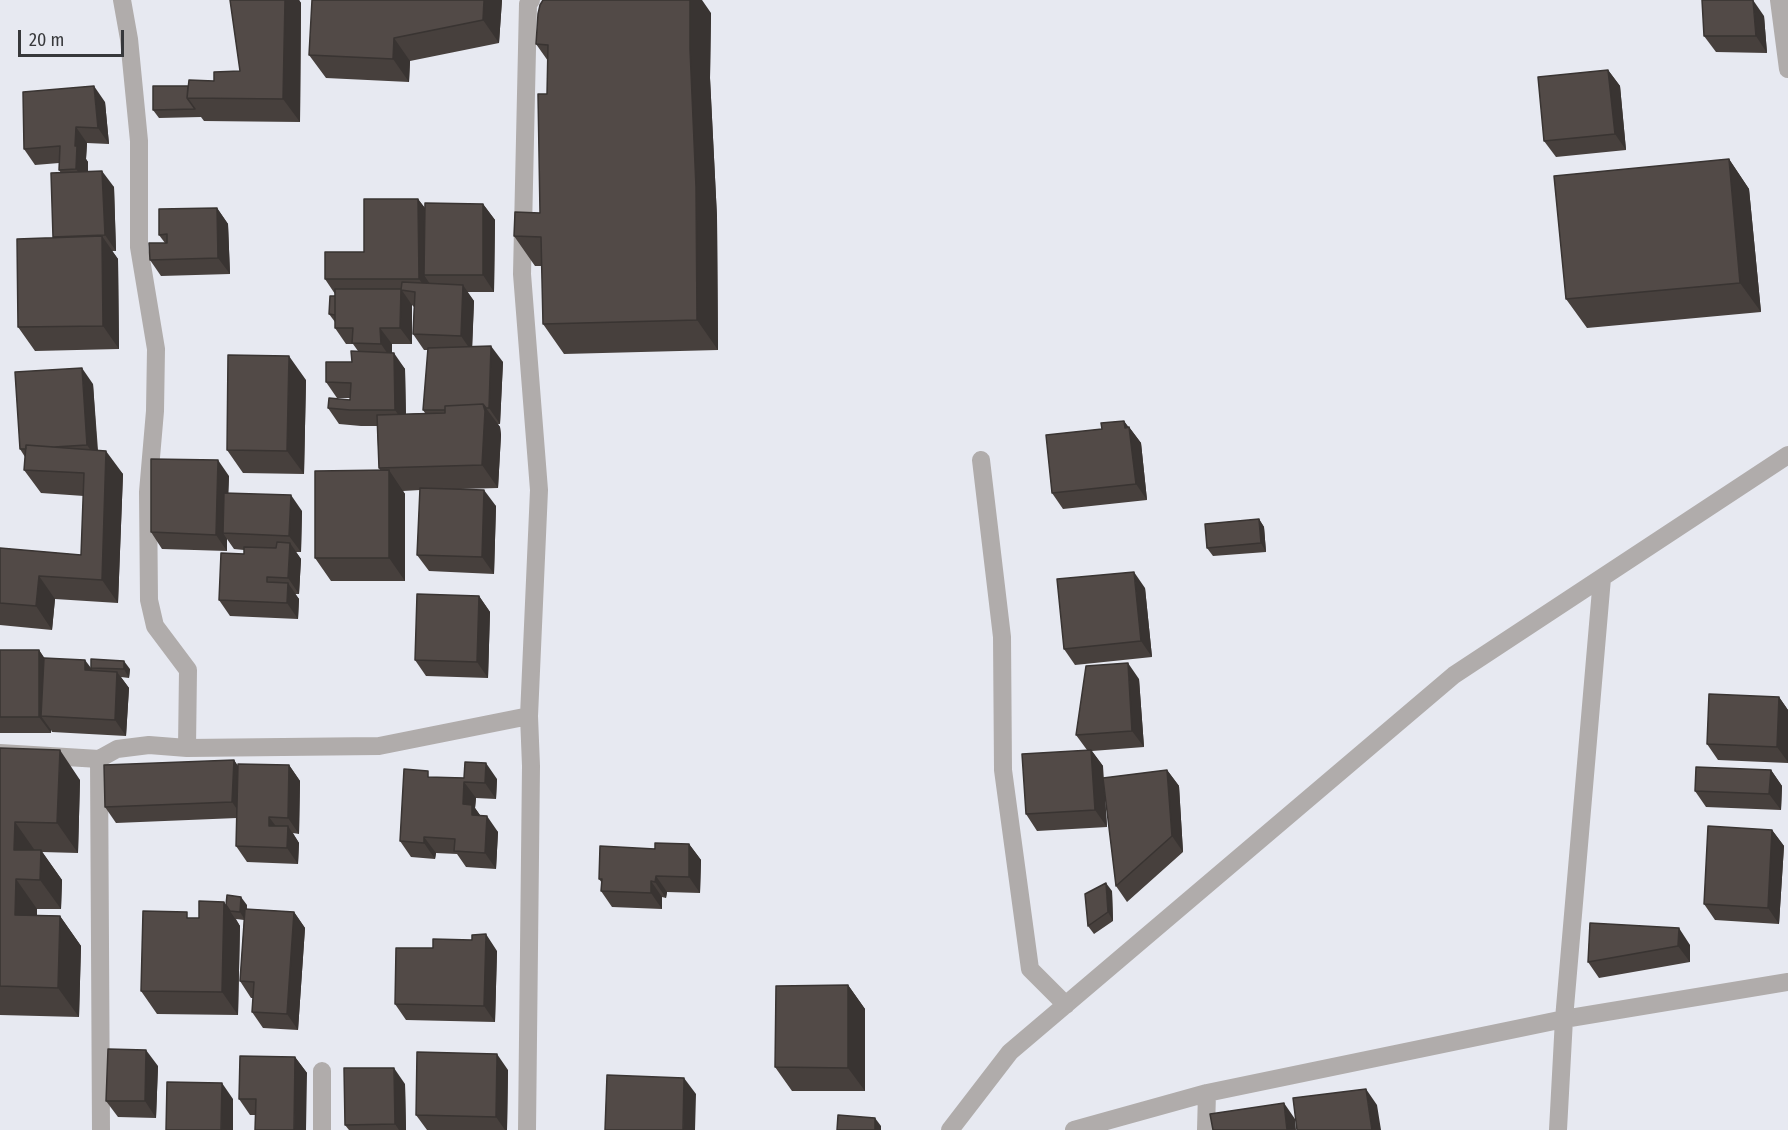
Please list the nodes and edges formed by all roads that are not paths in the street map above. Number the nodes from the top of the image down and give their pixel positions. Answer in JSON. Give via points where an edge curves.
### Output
{"nodes":[{"id":1,"x":122,"y":0,"type":"edge"},
{"id":2,"x":531,"y":0,"type":"edge"},
{"id":3,"x":1779,"y":0,"type":"edge"},
{"id":4,"x":1788,"y":69,"type":"edge"},
{"id":5,"x":1788,"y":455,"type":"edge"},
{"id":6,"x":981,"y":460,"type":"dead end"},
{"id":7,"x":1602,"y":578,"type":"junction"},
{"id":8,"x":530,"y":716,"type":"junction"},
{"id":9,"x":187,"y":748,"type":"junction"},
{"id":10,"x":0,"y":753,"type":"edge"},
{"id":11,"x":99,"y":759,"type":"junction"},
{"id":12,"x":1788,"y":982,"type":"edge"},
{"id":13,"x":1066,"y":1005,"type":"junction"},
{"id":14,"x":1564,"y":1019,"type":"junction"},
{"id":15,"x":322,"y":1071,"type":"dead end"},
{"id":16,"x":1207,"y":1093,"type":"junction"},
{"id":17,"x":101,"y":1130,"type":"edge"},
{"id":18,"x":322,"y":1130,"type":"edge"},
{"id":19,"x":528,"y":1130,"type":"edge"},
{"id":20,"x":950,"y":1130,"type":"edge"},
{"id":21,"x":1074,"y":1130,"type":"edge"},
{"id":22,"x":1206,"y":1130,"type":"edge"},
{"id":23,"x":1558,"y":1130,"type":"edge"}],
"edges":[{"from":1,"to":9,"type":"street","via":[[139,141],[140,247],[156,349],[148,492],[149,600],[155,626],[188,670]]},
{"from":2,"to":8,"type":"street","via":[[522,274],[539,489]]},
{"from":3,"to":4,"type":"street"},
{"from":5,"to":7,"type":"street"},
{"from":6,"to":13,"type":"street","via":[[1002,637],[1003,770],[1030,969]]},
{"from":7,"to":13,"type":"street","via":[[1454,675]]},
{"from":7,"to":14,"type":"street"},
{"from":8,"to":9,"type":"street","via":[[379,746]]},
{"from":8,"to":19,"type":"street"},
{"from":9,"to":11,"type":"street","via":[[117,748]]},
{"from":10,"to":11,"type":"street"},
{"from":11,"to":17,"type":"street"},
{"from":12,"to":14,"type":"street"},
{"from":13,"to":20,"type":"street","via":[[1010,1052]]},
{"from":14,"to":16,"type":"street"},
{"from":14,"to":23,"type":"street"},
{"from":15,"to":18,"type":"street"},
{"from":16,"to":21,"type":"street"},
{"from":16,"to":22,"type":"street"}]}
